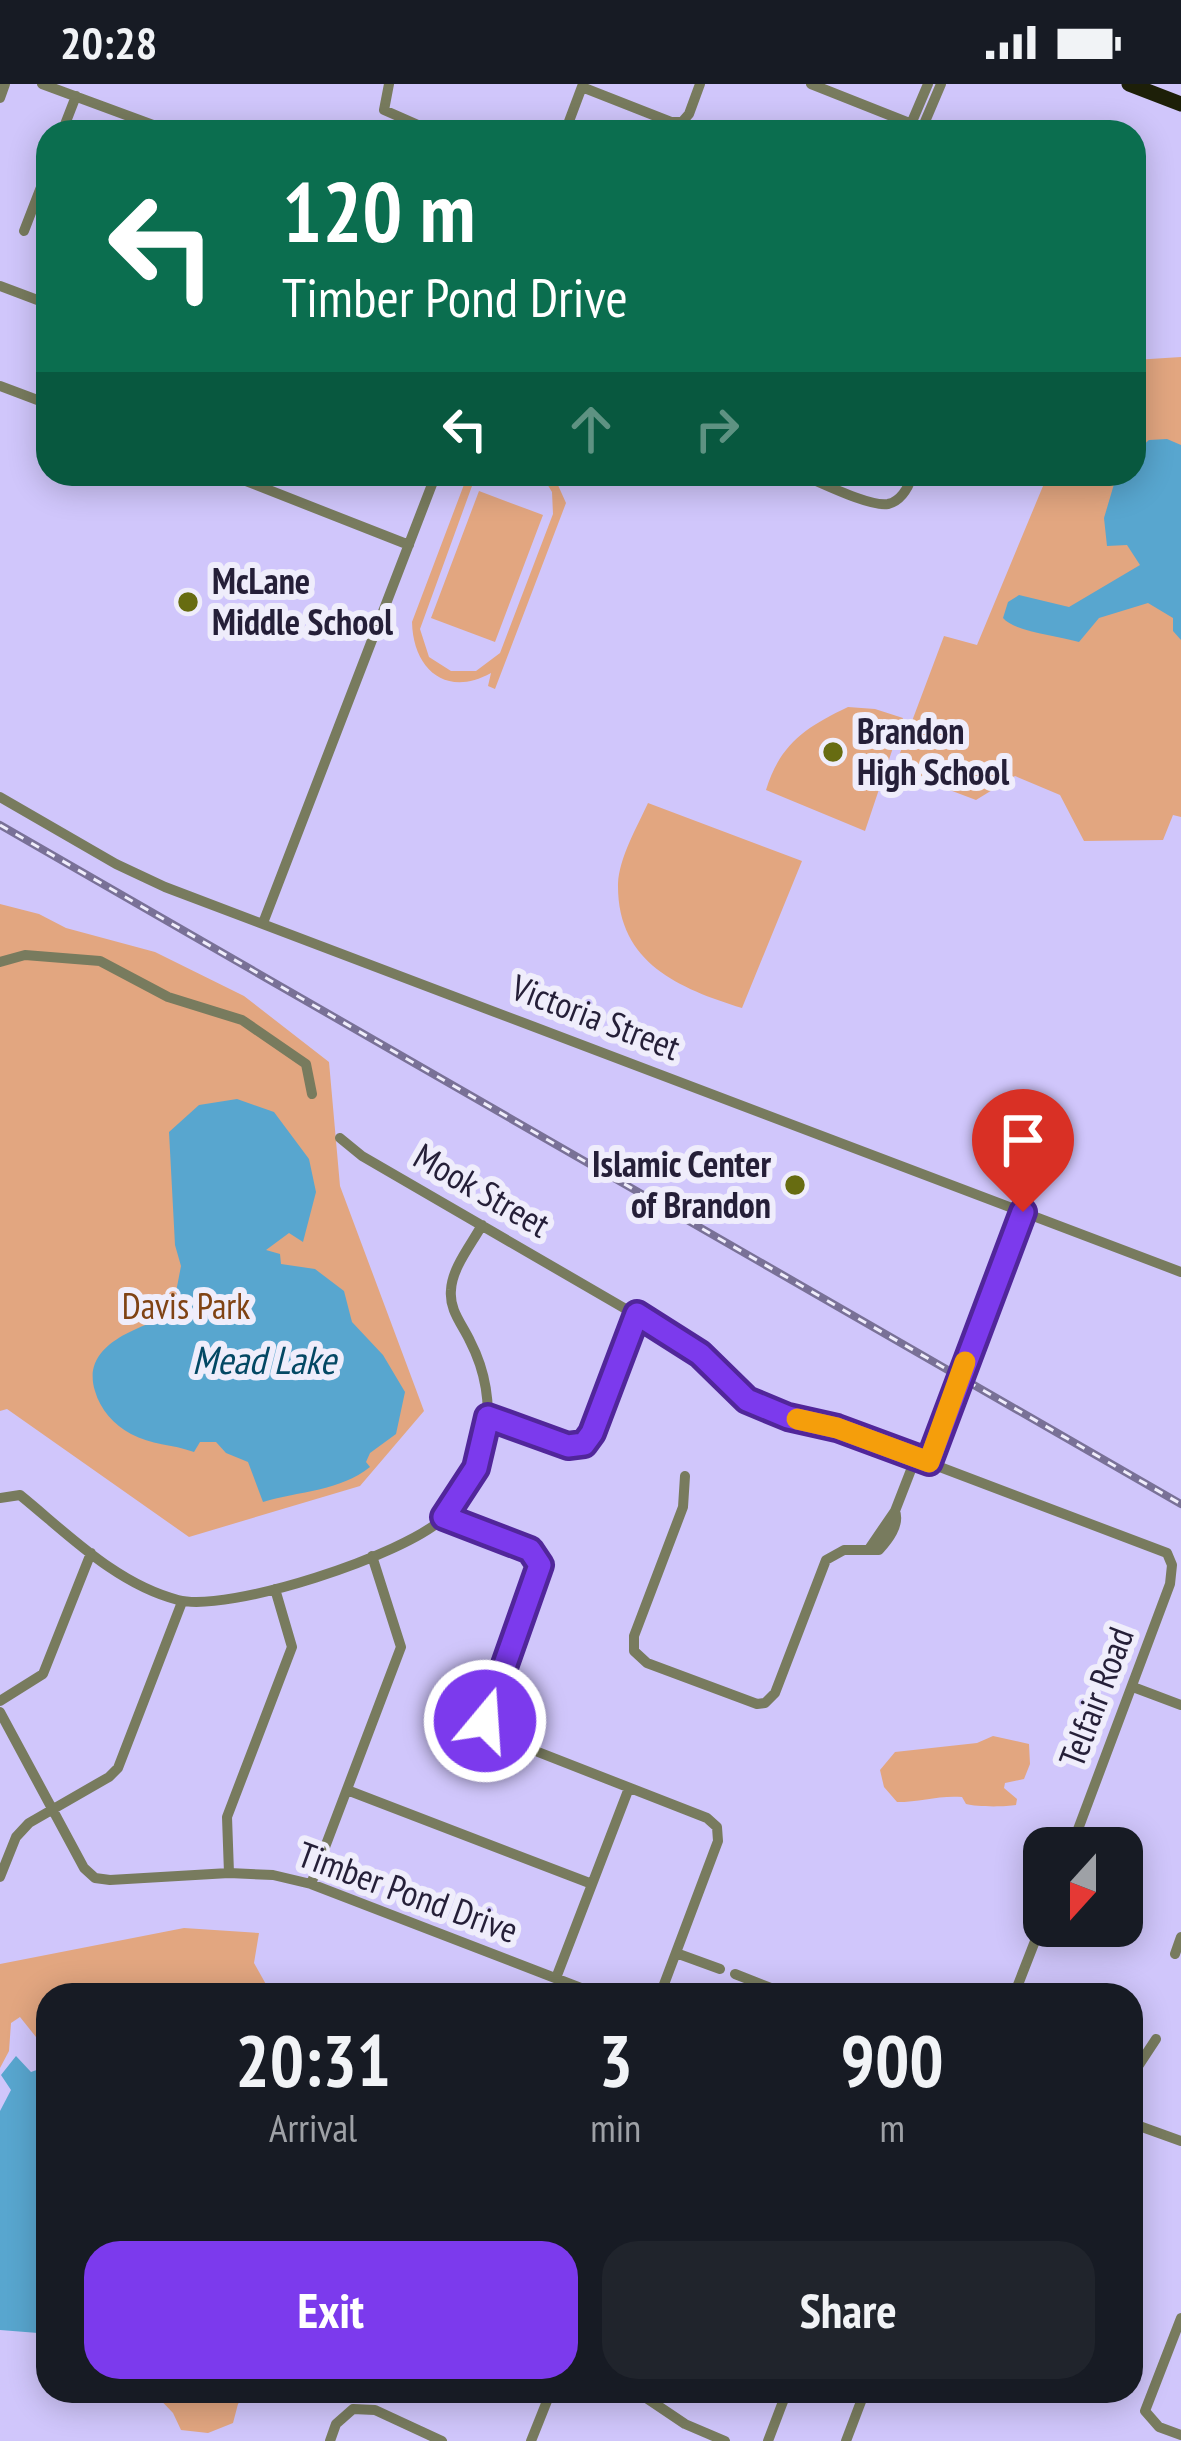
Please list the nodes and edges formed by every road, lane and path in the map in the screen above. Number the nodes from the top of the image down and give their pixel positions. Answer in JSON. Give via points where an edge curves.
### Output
{"nodes":[{"id":1,"x":5,"y":84,"type":"edge"},
{"id":2,"x":42,"y":84,"type":"edge"},
{"id":3,"x":389,"y":84,"type":"edge"},
{"id":4,"x":700,"y":84,"type":"edge"},
{"id":5,"x":811,"y":84,"type":"edge"},
{"id":6,"x":928,"y":84,"type":"edge"},
{"id":7,"x":941,"y":84,"type":"edge"},
{"id":8,"x":583,"y":85,"type":"edge"},
{"id":9,"x":1132,"y":85,"type":"edge"},
{"id":10,"x":76,"y":96,"type":"junction"},
{"id":11,"x":0,"y":98,"type":"edge"},
{"id":12,"x":1181,"y":104,"type":"edge"},
{"id":13,"x":67,"y":120,"type":"edge"},
{"id":14,"x":140,"y":120,"type":"edge"},
{"id":15,"x":407,"y":120,"type":"edge"},
{"id":16,"x":570,"y":120,"type":"edge"},
{"id":17,"x":666,"y":120,"type":"edge"},
{"id":18,"x":684,"y":120,"type":"edge"},
{"id":19,"x":900,"y":120,"type":"edge"},
{"id":20,"x":923,"y":120,"type":"edge"},
{"id":21,"x":926,"y":120,"type":"edge"},
{"id":22,"x":36,"y":200,"type":"edge"},
{"id":23,"x":24,"y":231,"type":"dead end"},
{"id":24,"x":0,"y":286,"type":"edge"},
{"id":25,"x":36,"y":300,"type":"edge"},
{"id":26,"x":0,"y":386,"type":"edge"},
{"id":27,"x":36,"y":400,"type":"edge"},
{"id":28,"x":259,"y":486,"type":"edge"},
{"id":29,"x":431,"y":486,"type":"edge"},
{"id":30,"x":831,"y":486,"type":"edge"},
{"id":31,"x":907,"y":486,"type":"edge"},
{"id":32,"x":409,"y":545,"type":"junction"},
{"id":33,"x":0,"y":797,"type":"edge"},
{"id":34,"x":263,"y":923,"type":"junction"},
{"id":35,"x":0,"y":962,"type":"edge"},
{"id":36,"x":312,"y":1094,"type":"dead end"},
{"id":37,"x":340,"y":1138,"type":"dead end"},
{"id":38,"x":1023,"y":1212,"type":"junction"},
{"id":39,"x":482,"y":1225,"type":"junction"},
{"id":40,"x":1181,"y":1272,"type":"edge"},
{"id":41,"x":637,"y":1314,"type":"junction"},
{"id":42,"x":488,"y":1417,"type":"junction"},
{"id":43,"x":916,"y":1457,"type":"junction"},
{"id":44,"x":929,"y":1462,"type":"junction"},
{"id":45,"x":685,"y":1476,"type":"dead end"},
{"id":46,"x":0,"y":1498,"type":"edge"},
{"id":47,"x":444,"y":1517,"type":"junction"},
{"id":48,"x":91,"y":1552,"type":"junction"},
{"id":49,"x":372,"y":1556,"type":"junction"},
{"id":50,"x":1172,"y":1565,"type":"joint"},
{"id":51,"x":275,"y":1589,"type":"junction"},
{"id":52,"x":182,"y":1601,"type":"junction"},
{"id":53,"x":1133,"y":1687,"type":"junction"},
{"id":54,"x":0,"y":1701,"type":"edge"},
{"id":55,"x":1181,"y":1705,"type":"edge"},
{"id":56,"x":0,"y":1712,"type":"edge"},
{"id":57,"x":629,"y":1788,"type":"junction"},
{"id":58,"x":347,"y":1790,"type":"junction"},
{"id":59,"x":54,"y":1808,"type":"junction"},
{"id":60,"x":1079,"y":1827,"type":"edge"},
{"id":61,"x":229,"y":1873,"type":"junction"},
{"id":62,"x":0,"y":1877,"type":"edge"},
{"id":63,"x":311,"y":1884,"type":"junction"},
{"id":64,"x":592,"y":1884,"type":"junction"},
{"id":65,"x":1181,"y":1936,"type":"edge"},
{"id":66,"x":1033,"y":1947,"type":"edge"},
{"id":67,"x":676,"y":1953,"type":"junction"},
{"id":68,"x":1174,"y":1954,"type":"dead end"},
{"id":69,"x":719,"y":1969,"type":"dead end"},
{"id":70,"x":735,"y":1974,"type":"dead end"},
{"id":71,"x":556,"y":1978,"type":"junction"},
{"id":72,"x":569,"y":1983,"type":"edge"},
{"id":73,"x":664,"y":1983,"type":"edge"},
{"id":74,"x":759,"y":1983,"type":"edge"},
{"id":75,"x":1019,"y":1983,"type":"edge"},
{"id":76,"x":1156,"y":2039,"type":"dead end"},
{"id":77,"x":1143,"y":2059,"type":"edge"},
{"id":78,"x":1143,"y":2127,"type":"edge"},
{"id":79,"x":1181,"y":2141,"type":"edge"},
{"id":80,"x":1181,"y":2318,"type":"edge"},
{"id":81,"x":546,"y":2403,"type":"edge"},
{"id":82,"x":654,"y":2403,"type":"edge"},
{"id":83,"x":782,"y":2403,"type":"edge"},
{"id":84,"x":860,"y":2403,"type":"edge"},
{"id":85,"x":1181,"y":2435,"type":"edge"},
{"id":86,"x":330,"y":2441,"type":"edge"},
{"id":87,"x":442,"y":2441,"type":"edge"},
{"id":88,"x":532,"y":2441,"type":"edge"},
{"id":89,"x":725,"y":2441,"type":"edge"},
{"id":90,"x":767,"y":2441,"type":"edge"},
{"id":91,"x":846,"y":2441,"type":"edge"}],
"edges":[{"from":1,"to":11,"type":"street"},
{"from":2,"to":10,"type":"street"},
{"from":3,"to":15,"type":"street","via":[[384,110]]},
{"from":4,"to":18,"type":"street"},
{"from":5,"to":19,"type":"street"},
{"from":6,"to":20,"type":"street"},
{"from":7,"to":21,"type":"street"},
{"from":8,"to":16,"type":"street"},
{"from":8,"to":17,"type":"street"},
{"from":9,"to":12,"type":"highway"},
{"from":10,"to":13,"type":"street"},
{"from":10,"to":14,"type":"street"},
{"from":22,"to":23,"type":"street"},
{"from":24,"to":25,"type":"street"},
{"from":26,"to":27,"type":"street"},
{"from":28,"to":32,"type":"street"},
{"from":29,"to":32,"type":"street"},
{"from":30,"to":31,"type":"street","via":[[889,504]]},
{"from":32,"to":34,"type":"street"},
{"from":33,"to":34,"type":"street","name":"Victoria Street","via":[[133,873]]},
{"from":34,"to":38,"type":"street","name":"Victoria Street"},
{"from":35,"to":36,"type":"street","via":[[100,961],[168,997],[242,1020],[306,1064]]},
{"from":37,"to":39,"type":"street","name":"Mook Street"},
{"from":38,"to":40,"type":"street","name":"Victoria Street"},
{"from":38,"to":44,"type":"street"},
{"from":39,"to":41,"type":"street","name":"Mook Street"},
{"from":39,"to":42,"type":"street","via":[[450,1294],[479,1363]]},
{"from":41,"to":42,"type":"street","via":[[584,1444],[568,1446]]},
{"from":41,"to":43,"type":"street","name":"Mook Street","via":[[700,1354],[747,1400]]},
{"from":42,"to":47,"type":"street","via":[[476,1468]]},
{"from":43,"to":44,"type":"street","name":"Mook Street"},
{"from":43,"to":45,"type":"street","via":[[879,1550],[826,1560],[775,1693],[764,1703],[646,1663],[634,1651],[683,1507]]},
{"from":44,"to":50,"type":"street","name":"Mook Street","via":[[1167,1553]]},
{"from":46,"to":48,"type":"street","via":[[20,1495]]},
{"from":47,"to":49,"type":"street"},
{"from":47,"to":57,"type":"street","via":[[530,1550],[540,1565],[486,1713],[488,1729]]},
{"from":48,"to":52,"type":"street","via":[[135,1586]]},
{"from":48,"to":54,"type":"street","via":[[43,1674]]},
{"from":49,"to":51,"type":"street"},
{"from":49,"to":58,"type":"street","via":[[401,1647]]},
{"from":50,"to":53,"type":"street","name":"Telfair Road"},
{"from":51,"to":52,"type":"street","via":[[226,1602]]},
{"from":51,"to":61,"type":"street","via":[[292,1647],[227,1817]]},
{"from":52,"to":59,"type":"street","via":[[118,1768]]},
{"from":53,"to":55,"type":"street"},
{"from":53,"to":60,"type":"street","name":"Telfair Road"},
{"from":56,"to":59,"type":"street","name":"Timber Pond Drive"},
{"from":57,"to":64,"type":"street"},
{"from":57,"to":67,"type":"street","via":[[717,1827]]},
{"from":58,"to":63,"type":"street"},
{"from":58,"to":64,"type":"street"},
{"from":59,"to":61,"type":"street","name":"Timber Pond Drive","via":[[95,1877]]},
{"from":59,"to":62,"type":"street","via":[[16,1837]]},
{"from":61,"to":63,"type":"street","name":"Timber Pond Drive"},
{"from":63,"to":71,"type":"street","name":"Timber Pond Drive"},
{"from":64,"to":71,"type":"street"},
{"from":65,"to":68,"type":"street"},
{"from":66,"to":75,"type":"street"},
{"from":67,"to":69,"type":"street"},
{"from":67,"to":73,"type":"street"},
{"from":70,"to":74,"type":"street"},
{"from":71,"to":72,"type":"street","name":"Timber Pond Drive"},
{"from":76,"to":77,"type":"street"},
{"from":78,"to":79,"type":"street"},
{"from":80,"to":85,"type":"street","via":[[1145,2410]]},
{"from":81,"to":88,"type":"street"},
{"from":82,"to":89,"type":"street"},
{"from":83,"to":90,"type":"street"},
{"from":84,"to":91,"type":"street"},
{"from":86,"to":87,"type":"street","via":[[352,2410],[375,2410]]}]}
